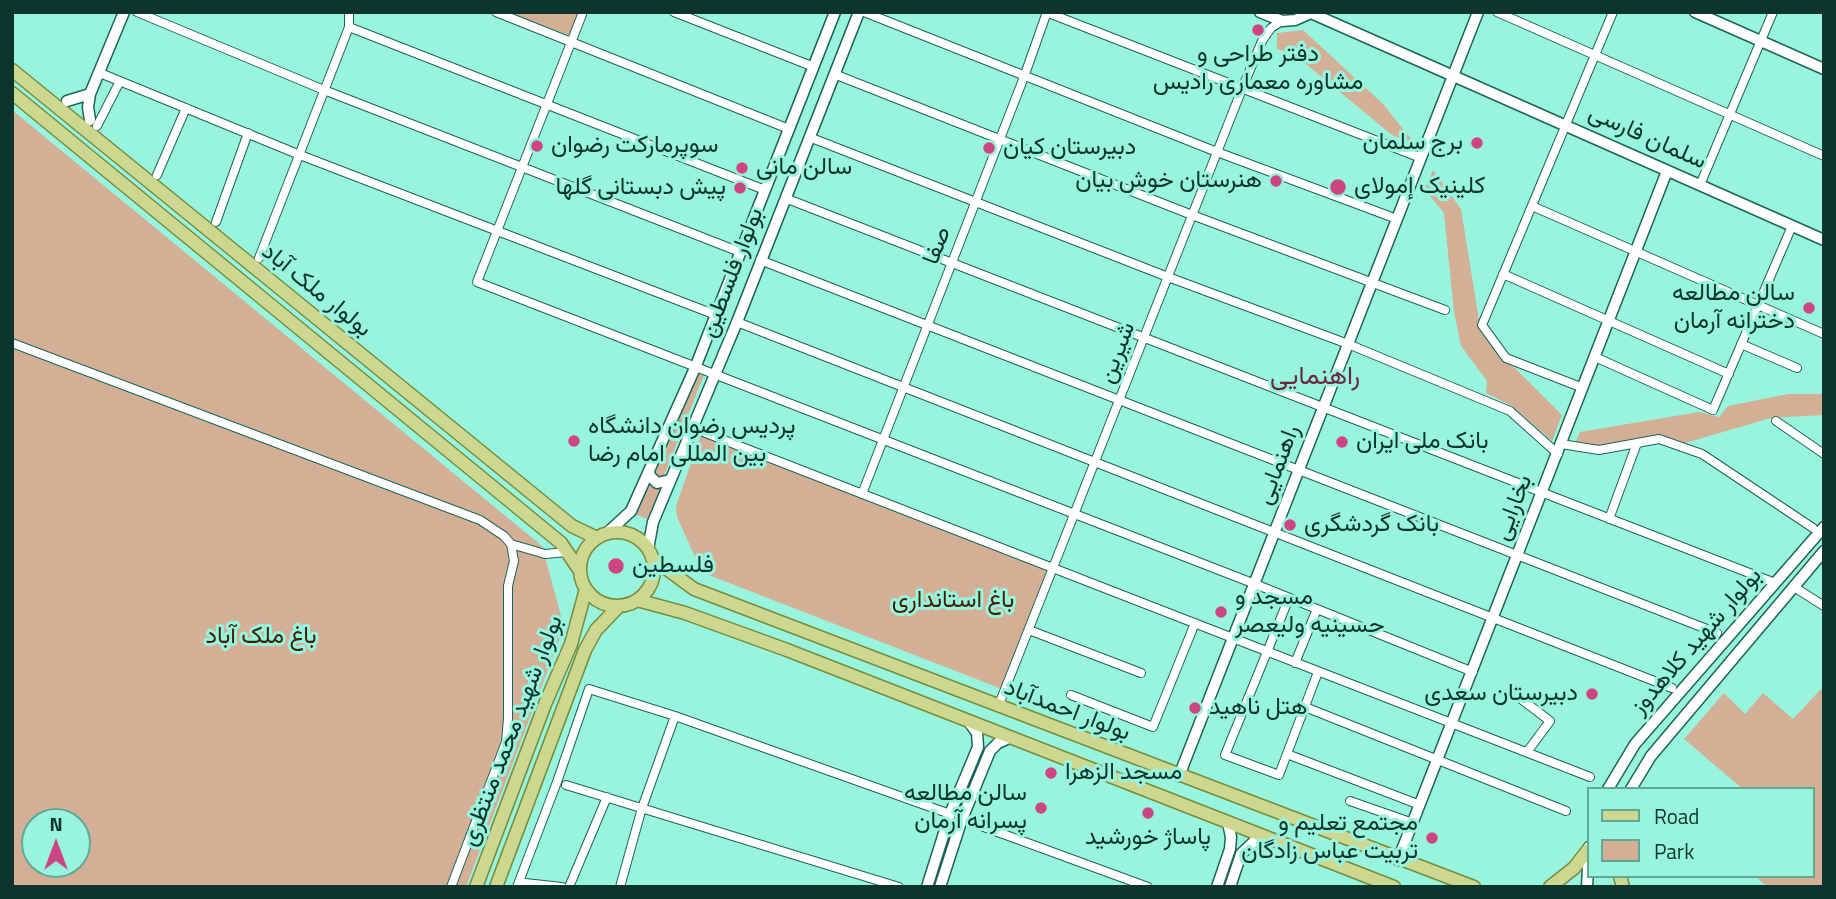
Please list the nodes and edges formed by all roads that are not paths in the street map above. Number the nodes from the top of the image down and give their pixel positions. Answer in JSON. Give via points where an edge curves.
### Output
{"nodes":[{"id":1,"x":124,"y":12,"type":"edge"},
{"id":2,"x":137,"y":12,"type":"edge"},
{"id":3,"x":349,"y":12,"type":"edge"},
{"id":4,"x":496,"y":12,"type":"edge"},
{"id":5,"x":583,"y":12,"type":"edge"},
{"id":6,"x":674,"y":12,"type":"edge"},
{"id":7,"x":835,"y":12,"type":"edge"},
{"id":8,"x":859,"y":12,"type":"edge"},
{"id":9,"x":864,"y":12,"type":"edge"},
{"id":10,"x":1047,"y":12,"type":"edge"},
{"id":11,"x":1260,"y":12,"type":"edge"},
{"id":12,"x":1478,"y":12,"type":"edge"},
{"id":13,"x":1497,"y":12,"type":"edge"},
{"id":14,"x":1613,"y":12,"type":"edge"},
{"id":15,"x":1695,"y":12,"type":"edge"},
{"id":16,"x":1773,"y":12,"type":"edge"},
{"id":17,"x":1310,"y":13,"type":"edge"},
{"id":18,"x":1277,"y":17,"type":"edge"},
{"id":19,"x":349,"y":27,"type":"junction"},
{"id":20,"x":1761,"y":41,"type":"junction"},
{"id":21,"x":571,"y":42,"type":"junction"},
{"id":22,"x":1594,"y":57,"type":"junction"},
{"id":23,"x":814,"y":67,"type":"junction"},
{"id":24,"x":1824,"y":69,"type":"edge"},
{"id":25,"x":12,"y":70,"type":"edge"},
{"id":26,"x":100,"y":72,"type":"junction"},
{"id":27,"x":834,"y":74,"type":"junction"},
{"id":28,"x":1453,"y":76,"type":"junction"},
{"id":29,"x":1024,"y":77,"type":"junction"},
{"id":30,"x":120,"y":81,"type":"junction"},
{"id":31,"x":1242,"y":89,"type":"junction"},
{"id":32,"x":324,"y":90,"type":"junction"},
{"id":33,"x":12,"y":93,"type":"edge"},
{"id":34,"x":90,"y":94,"type":"junction"},
{"id":35,"x":67,"y":101,"type":"dead end"},
{"id":36,"x":547,"y":105,"type":"junction"},
{"id":37,"x":186,"y":108,"type":"junction"},
{"id":38,"x":1729,"y":115,"type":"junction"},
{"id":39,"x":94,"y":123,"type":"joint"},
{"id":40,"x":1566,"y":125,"type":"junction"},
{"id":41,"x":789,"y":129,"type":"junction"},
{"id":42,"x":248,"y":133,"type":"junction"},
{"id":43,"x":809,"y":137,"type":"junction"},
{"id":44,"x":1000,"y":139,"type":"junction"},
{"id":45,"x":1217,"y":152,"type":"junction"},
{"id":46,"x":300,"y":155,"type":"junction"},
{"id":47,"x":1824,"y":156,"type":"edge"},
{"id":48,"x":1421,"y":158,"type":"junction"},
{"id":49,"x":522,"y":167,"type":"junction"},
{"id":50,"x":1668,"y":170,"type":"junction"},
{"id":51,"x":157,"y":175,"type":"dead end"},
{"id":52,"x":1700,"y":185,"type":"junction"},
{"id":53,"x":765,"y":190,"type":"junction"},
{"id":54,"x":785,"y":198,"type":"junction"},
{"id":55,"x":976,"y":202,"type":"junction"},
{"id":56,"x":1532,"y":206,"type":"junction"},
{"id":57,"x":1192,"y":215,"type":"junction"},
{"id":58,"x":1397,"y":219,"type":"junction"},
{"id":59,"x":216,"y":222,"type":"dead end"},
{"id":60,"x":1792,"y":226,"type":"junction"},
{"id":61,"x":498,"y":231,"type":"junction"},
{"id":62,"x":1824,"y":240,"type":"edge"},
{"id":63,"x":740,"y":252,"type":"junction"},
{"id":64,"x":1636,"y":252,"type":"junction"},
{"id":65,"x":259,"y":258,"type":"dead end"},
{"id":66,"x":760,"y":260,"type":"junction"},
{"id":67,"x":951,"y":264,"type":"junction"},
{"id":68,"x":1503,"y":274,"type":"junction"},
{"id":69,"x":1168,"y":277,"type":"junction"},
{"id":70,"x":1373,"y":283,"type":"junction"},
{"id":71,"x":1758,"y":305,"type":"junction"},
{"id":72,"x":1445,"y":310,"type":"dead end"},
{"id":73,"x":716,"y":315,"type":"junction"},
{"id":74,"x":1609,"y":321,"type":"junction"},
{"id":75,"x":737,"y":322,"type":"junction"},
{"id":76,"x":928,"y":326,"type":"junction"},
{"id":77,"x":1824,"y":334,"type":"edge"},
{"id":78,"x":1144,"y":338,"type":"junction"},
{"id":79,"x":12,"y":342,"type":"edge"},
{"id":80,"x":1348,"y":344,"type":"junction"},
{"id":81,"x":1741,"y":344,"type":"junction"},
{"id":82,"x":1595,"y":357,"type":"junction"},
{"id":83,"x":695,"y":368,"type":"junction"},
{"id":84,"x":1797,"y":368,"type":"dead end"},
{"id":85,"x":716,"y":374,"type":"junction"},
{"id":86,"x":1728,"y":374,"type":"junction"},
{"id":87,"x":903,"y":388,"type":"junction"},
{"id":88,"x":1583,"y":388,"type":"junction"},
{"id":89,"x":1120,"y":401,"type":"junction"},
{"id":90,"x":1324,"y":408,"type":"junction"},
{"id":91,"x":1776,"y":421,"type":"dead end"},
{"id":92,"x":693,"y":428,"type":"junction"},
{"id":93,"x":883,"y":441,"type":"junction"},
{"id":94,"x":1637,"y":443,"type":"junction"},
{"id":95,"x":1559,"y":449,"type":"junction"},
{"id":96,"x":1824,"y":454,"type":"edge"},
{"id":97,"x":1096,"y":463,"type":"junction"},
{"id":98,"x":1300,"y":470,"type":"junction"},
{"id":99,"x":649,"y":471,"type":"junction"},
{"id":100,"x":670,"y":481,"type":"junction"},
{"id":101,"x":1542,"y":493,"type":"junction"},
{"id":102,"x":862,"y":494,"type":"junction"},
{"id":103,"x":1075,"y":515,"type":"junction"},
{"id":104,"x":1609,"y":519,"type":"junction"},
{"id":105,"x":572,"y":526,"type":"junction"},
{"id":106,"x":1819,"y":528,"type":"edge"},
{"id":107,"x":1275,"y":533,"type":"junction"},
{"id":108,"x":601,"y":536,"type":"junction"},
{"id":109,"x":511,"y":544,"type":"junction"},
{"id":110,"x":564,"y":547,"type":"junction"},
{"id":111,"x":1824,"y":551,"type":"edge"},
{"id":112,"x":650,"y":554,"type":"junction"},
{"id":113,"x":1518,"y":556,"type":"junction"},
{"id":114,"x":1054,"y":569,"type":"junction"},
{"id":115,"x":580,"y":571,"type":"junction"},
{"id":116,"x":1775,"y":583,"type":"junction"},
{"id":117,"x":1255,"y":584,"type":"junction"},
{"id":118,"x":1794,"y":587,"type":"junction"},
{"id":119,"x":586,"y":589,"type":"junction"},
{"id":120,"x":1289,"y":598,"type":"junction"},
{"id":121,"x":637,"y":600,"type":"junction"},
{"id":122,"x":619,"y":606,"type":"junction"},
{"id":123,"x":1824,"y":606,"type":"edge"},
{"id":124,"x":1317,"y":609,"type":"junction"},
{"id":125,"x":1494,"y":619,"type":"junction"},
{"id":126,"x":1195,"y":623,"type":"junction"},
{"id":127,"x":795,"y":629,"type":"junction"},
{"id":128,"x":1029,"y":630,"type":"junction"},
{"id":129,"x":1717,"y":633,"type":"dead end"},
{"id":130,"x":1234,"y":638,"type":"junction"},
{"id":131,"x":787,"y":650,"type":"junction"},
{"id":132,"x":1267,"y":651,"type":"junction"},
{"id":133,"x":1296,"y":663,"type":"junction"},
{"id":134,"x":1318,"y":672,"type":"junction"},
{"id":135,"x":1473,"y":672,"type":"junction"},
{"id":136,"x":1141,"y":673,"type":"dead end"},
{"id":137,"x":1672,"y":688,"type":"dead end"},
{"id":138,"x":1072,"y":695,"type":"dead end"},
{"id":139,"x":1521,"y":699,"type":"dead end"},
{"id":140,"x":545,"y":704,"type":"junction"},
{"id":141,"x":998,"y":707,"type":"junction"},
{"id":142,"x":1305,"y":707,"type":"junction"},
{"id":143,"x":562,"y":712,"type":"junction"},
{"id":144,"x":675,"y":716,"type":"junction"},
{"id":145,"x":969,"y":722,"type":"junction"},
{"id":146,"x":1453,"y":723,"type":"junction"},
{"id":147,"x":1009,"y":738,"type":"junction"},
{"id":148,"x":978,"y":747,"type":"junction"},
{"id":149,"x":990,"y":751,"type":"junction"},
{"id":150,"x":1527,"y":752,"type":"junction"},
{"id":151,"x":1286,"y":754,"type":"junction"},
{"id":152,"x":1439,"y":759,"type":"junction"},
{"id":153,"x":1180,"y":776,"type":"junction"},
{"id":154,"x":1591,"y":777,"type":"dead end"},
{"id":155,"x":566,"y":785,"type":"dead end"},
{"id":156,"x":1609,"y":787,"type":"edge"},
{"id":157,"x":1632,"y":787,"type":"edge"},
{"id":158,"x":607,"y":797,"type":"junction"},
{"id":159,"x":1350,"y":801,"type":"dead end"},
{"id":160,"x":1420,"y":805,"type":"junction"},
{"id":161,"x":642,"y":808,"type":"junction"},
{"id":162,"x":1566,"y":811,"type":"dead end"},
{"id":163,"x":950,"y":814,"type":"junction"},
{"id":164,"x":962,"y":819,"type":"junction"},
{"id":165,"x":1228,"y":823,"type":"junction"},
{"id":166,"x":1413,"y":823,"type":"junction"},
{"id":167,"x":1260,"y":836,"type":"junction"},
{"id":168,"x":1588,"y":850,"type":"edge"},
{"id":169,"x":1236,"y":852,"type":"junction"},
{"id":170,"x":1398,"y":860,"type":"junction"},
{"id":171,"x":1588,"y":868,"type":"edge"},
{"id":172,"x":1443,"y":881,"type":"edge"},
{"id":173,"x":539,"y":886,"type":"edge"},
{"id":174,"x":451,"y":887,"type":"edge"},
{"id":175,"x":476,"y":887,"type":"edge"},
{"id":176,"x":496,"y":887,"type":"edge"},
{"id":177,"x":517,"y":887,"type":"edge"},
{"id":178,"x":525,"y":887,"type":"edge"},
{"id":179,"x":562,"y":887,"type":"edge"},
{"id":180,"x":569,"y":887,"type":"edge"},
{"id":181,"x":620,"y":887,"type":"edge"},
{"id":182,"x":899,"y":887,"type":"edge"},
{"id":183,"x":927,"y":887,"type":"edge"},
{"id":184,"x":940,"y":887,"type":"edge"},
{"id":185,"x":1148,"y":887,"type":"edge"},
{"id":186,"x":1217,"y":887,"type":"edge"},
{"id":187,"x":1230,"y":887,"type":"edge"},
{"id":188,"x":1394,"y":887,"type":"edge"},
{"id":189,"x":1474,"y":887,"type":"edge"},
{"id":190,"x":1550,"y":887,"type":"edge"},
{"id":191,"x":1587,"y":887,"type":"edge"}],
"edges":[{"from":1,"to":26,"type":"main road"},
{"from":2,"to":32,"type":"street"},
{"from":3,"to":19,"type":"street"},
{"from":4,"to":21,"type":"street"},
{"from":5,"to":21,"type":"street"},
{"from":6,"to":23,"type":"street"},
{"from":7,"to":23,"type":"main road","name":"بولوار فلسطین"},
{"from":8,"to":27,"type":"main road","name":"بولوار فلسطین"},
{"from":9,"to":29,"type":"street"},
{"from":10,"to":29,"type":"street","name":"صفا"},
{"from":10,"to":31,"type":"street"},
{"from":11,"to":18,"type":"main road"},
{"from":12,"to":28,"type":"main road","name":"راهنمایی"},
{"from":13,"to":22,"type":"street"},
{"from":14,"to":22,"type":"street"},
{"from":15,"to":20,"type":"main road"},
{"from":16,"to":20,"type":"street"},
{"from":17,"to":18,"type":"main road","via":[[1295,20]]},
{"from":17,"to":28,"type":"main road","name":"سلمان فارسی"},
{"from":18,"to":31,"type":"street","name":"شیرین"},
{"from":19,"to":32,"type":"street"},
{"from":19,"to":36,"type":"street"},
{"from":20,"to":24,"type":"main road"},
{"from":20,"to":38,"type":"street"},
{"from":21,"to":36,"type":"street"},
{"from":21,"to":41,"type":"street"},
{"from":22,"to":38,"type":"street"},
{"from":22,"to":40,"type":"street"},
{"from":23,"to":41,"type":"main road","name":"بولوار فلسطین"},
{"from":25,"to":105,"type":"main road","name":"بولوار ملک آباد"},
{"from":26,"to":30,"type":"street"},
{"from":26,"to":34,"type":"main road"},
{"from":27,"to":43,"type":"main road","name":"بولوار فلسطین"},
{"from":27,"to":44,"type":"street"},
{"from":28,"to":40,"type":"main road","name":"سلمان فارسی"},
{"from":28,"to":48,"type":"main road","name":"راهنمایی"},
{"from":29,"to":44,"type":"street","name":"صفا"},
{"from":29,"to":45,"type":"street"},
{"from":30,"to":37,"type":"street"},
{"from":30,"to":39,"type":"street"},
{"from":31,"to":45,"type":"street","name":"شیرین"},
{"from":31,"to":48,"type":"street"},
{"from":32,"to":46,"type":"street"},
{"from":32,"to":49,"type":"street"},
{"from":33,"to":110,"type":"main road","name":"بولوار ملک آباد"},
{"from":34,"to":35,"type":"main road"},
{"from":34,"to":39,"type":"main road","via":[[88,107]]},
{"from":36,"to":49,"type":"street"},
{"from":36,"to":53,"type":"street"},
{"from":37,"to":42,"type":"street"},
{"from":37,"to":51,"type":"street"},
{"from":38,"to":47,"type":"street"},
{"from":38,"to":52,"type":"street"},
{"from":40,"to":50,"type":"main road","name":"سلمان فارسی"},
{"from":40,"to":56,"type":"street"},
{"from":41,"to":43,"type":"main road"},
{"from":41,"to":53,"type":"main road","name":"بولوار فلسطین"},
{"from":42,"to":46,"type":"street"},
{"from":42,"to":59,"type":"street"},
{"from":43,"to":54,"type":"main road","name":"بولوار فلسطین"},
{"from":43,"to":55,"type":"street"},
{"from":44,"to":55,"type":"street","name":"صفا"},
{"from":44,"to":57,"type":"street"},
{"from":45,"to":57,"type":"street","name":"شیرین"},
{"from":45,"to":58,"type":"street"},
{"from":46,"to":61,"type":"street"},
{"from":46,"to":65,"type":"street"},
{"from":48,"to":58,"type":"main road","name":"راهنمایی"},
{"from":49,"to":61,"type":"street"},
{"from":49,"to":63,"type":"street"},
{"from":50,"to":52,"type":"main road","name":"سلمان فارسی"},
{"from":50,"to":64,"type":"main road","name":"بخارایی"},
{"from":52,"to":60,"type":"main road","name":"سلمان فارسی"},
{"from":53,"to":63,"type":"main road","name":"بولوار فلسطین"},
{"from":54,"to":66,"type":"main road","name":"بولوار فلسطین"},
{"from":54,"to":67,"type":"street"},
{"from":55,"to":67,"type":"street","name":"صفا"},
{"from":55,"to":69,"type":"street"},
{"from":56,"to":64,"type":"street"},
{"from":56,"to":68,"type":"street"},
{"from":57,"to":69,"type":"street","name":"شیرین"},
{"from":57,"to":70,"type":"street"},
{"from":58,"to":70,"type":"main road","name":"راهنمایی"},
{"from":60,"to":62,"type":"main road","name":"سلمان فارسی"},
{"from":60,"to":71,"type":"street"},
{"from":61,"to":73,"type":"street"},
{"from":61,"to":83,"type":"street","via":[[477,282]]},
{"from":63,"to":73,"type":"main road","name":"بولوار فلسطین"},
{"from":64,"to":71,"type":"street"},
{"from":64,"to":74,"type":"main road","name":"بخارایی"},
{"from":66,"to":75,"type":"main road","name":"بولوار فلسطین"},
{"from":66,"to":76,"type":"street"},
{"from":67,"to":76,"type":"street","name":"صفا"},
{"from":67,"to":78,"type":"street"},
{"from":68,"to":74,"type":"street"},
{"from":68,"to":88,"type":"street","via":[[1482,325],[1506,358]]},
{"from":69,"to":78,"type":"street","name":"شیرین"},
{"from":69,"to":80,"type":"street"},
{"from":70,"to":72,"type":"street"},
{"from":70,"to":80,"type":"main road","name":"راهنمایی"},
{"from":71,"to":77,"type":"street"},
{"from":71,"to":81,"type":"street"},
{"from":73,"to":83,"type":"main road","name":"بولوار فلسطین"},
{"from":74,"to":82,"type":"main road","name":"بخارایی"},
{"from":74,"to":86,"type":"street"},
{"from":75,"to":85,"type":"main road","name":"بولوار فلسطین"},
{"from":75,"to":87,"type":"street"},
{"from":76,"to":87,"type":"street","name":"صفا"},
{"from":76,"to":89,"type":"street"},
{"from":78,"to":89,"type":"street","name":"شیرین"},
{"from":78,"to":90,"type":"street"},
{"from":79,"to":109,"type":"street","via":[[480,520]]},
{"from":80,"to":90,"type":"main road","name":"راهنمایی"},
{"from":80,"to":95,"type":"street","via":[[1510,411]]},
{"from":81,"to":84,"type":"street"},
{"from":81,"to":86,"type":"street"},
{"from":82,"to":86,"type":"street","via":[[1713,410]]},
{"from":82,"to":88,"type":"main road","name":"بخارایی"},
{"from":83,"to":85,"type":"street"},
{"from":83,"to":99,"type":"main road","name":"بولوار فلسطین"},
{"from":85,"to":92,"type":"main road","name":"بولوار فلسطین"},
{"from":85,"to":93,"type":"street"},
{"from":87,"to":93,"type":"street","name":"صفا"},
{"from":87,"to":97,"type":"street"},
{"from":88,"to":95,"type":"main road","name":"بخارایی"},
{"from":89,"to":97,"type":"street","name":"شیرین"},
{"from":89,"to":98,"type":"street"},
{"from":90,"to":98,"type":"main road","name":"راهنمایی"},
{"from":90,"to":101,"type":"street"},
{"from":91,"to":96,"type":"street"},
{"from":92,"to":100,"type":"main road","name":"بولوار فلسطین"},
{"from":92,"to":102,"type":"street"},
{"from":93,"to":102,"type":"street","name":"صفا"},
{"from":93,"to":103,"type":"street"},
{"from":94,"to":95,"type":"street","via":[[1599,450]]},
{"from":94,"to":104,"type":"street"},
{"from":94,"to":106,"type":"street","via":[[1659,439],[1702,454]]},
{"from":95,"to":101,"type":"main road","name":"بخارایی"},
{"from":97,"to":103,"type":"street","name":"شیرین"},
{"from":97,"to":107,"type":"street"},
{"from":98,"to":107,"type":"main road","name":"راهنمایی"},
{"from":98,"to":113,"type":"street"},
{"from":99,"to":100,"type":"main road","via":[[657,483]]},
{"from":99,"to":108,"type":"main road","name":"بولوار فلسطین","via":[[631,511]]},
{"from":100,"to":112,"type":"main road","name":"بولوار فلسطین","via":[[653,522]]},
{"from":101,"to":104,"type":"street"},
{"from":101,"to":113,"type":"main road","name":"بخارایی"},
{"from":102,"to":114,"type":"street"},
{"from":103,"to":114,"type":"street","name":"شیرین"},
{"from":103,"to":117,"type":"street"},
{"from":104,"to":116,"type":"street"},
{"from":105,"to":108,"type":"main road","name":"بولوار ملک آباد"},
{"from":105,"to":110,"type":"main road","via":[[572,537]]},
{"from":106,"to":116,"type":"main road","name":"بولوار شهید کلاهدوز"},
{"from":107,"to":117,"type":"main road","name":"راهنمایی"},
{"from":107,"to":125,"type":"street"},
{"from":108,"to":112,"type":"main road","via":[[615,532],[634,536]]},
{"from":108,"to":115,"type":"main road","via":[[584,552]]},
{"from":109,"to":110,"type":"street","via":[[545,554]]},
{"from":109,"to":174,"type":"street","via":[[506,741]]},
{"from":110,"to":115,"type":"main road","name":"بولوار ملک آباد"},
{"from":111,"to":118,"type":"main road","name":"بولوار شهید کلاهدوز"},
{"from":112,"to":121,"type":"main road","via":[[653,577]]},
{"from":112,"to":127,"type":"main road","name":"بولوار احمدآباد","via":[[694,589]]},
{"from":113,"to":125,"type":"main road","name":"بخارایی"},
{"from":113,"to":129,"type":"street"},
{"from":114,"to":126,"type":"street"},
{"from":114,"to":128,"type":"street","name":"شیرین"},
{"from":115,"to":119,"type":"main road"},
{"from":116,"to":156,"type":"main road","name":"بولوار شهید کلاهدوز","via":[[1635,744]]},
{"from":117,"to":120,"type":"street"},
{"from":117,"to":130,"type":"main road","name":"راهنمایی"},
{"from":118,"to":123,"type":"street"},
{"from":118,"to":157,"type":"main road","name":"بولوار شهید کلاهدوز","via":[[1651,756]]},
{"from":119,"to":122,"type":"main road","via":[[600,602]]},
{"from":119,"to":140,"type":"main road","name":"بولوار شهید محمد منتظری","via":[[571,644]]},
{"from":120,"to":124,"type":"street"},
{"from":120,"to":132,"type":"street"},
{"from":121,"to":122,"type":"main road"},
{"from":121,"to":131,"type":"main road","name":"بولوار احمدآباد"},
{"from":122,"to":143,"type":"main road","name":"بولوار شهید محمد منتظری","via":[[596,630],[585,650]]},
{"from":124,"to":133,"type":"street"},
{"from":124,"to":135,"type":"street"},
{"from":125,"to":135,"type":"main road","name":"بخارایی"},
{"from":125,"to":137,"type":"street"},
{"from":126,"to":130,"type":"street"},
{"from":126,"to":138,"type":"street","via":[[1153,727]]},
{"from":127,"to":131,"type":"main road","via":[[786,638]]},
{"from":127,"to":141,"type":"main road","name":"بولوار احمدآباد"},
{"from":128,"to":136,"type":"street"},
{"from":128,"to":141,"type":"street","name":"شیرین"},
{"from":130,"to":132,"type":"street"},
{"from":130,"to":153,"type":"main road","name":"راهنمایی"},
{"from":131,"to":145,"type":"main road","name":"بولوار احمدآباد"},
{"from":132,"to":133,"type":"street"},
{"from":132,"to":151,"type":"street","via":[[1225,755],[1279,775]]},
{"from":133,"to":134,"type":"street"},
{"from":134,"to":142,"type":"street"},
{"from":134,"to":146,"type":"street"},
{"from":135,"to":146,"type":"main road","name":"بخارایی"},
{"from":139,"to":150,"type":"street","via":[[1550,721]]},
{"from":140,"to":143,"type":"main road"},
{"from":140,"to":175,"type":"main road","name":"بولوار شهید محمد منتظری"},
{"from":141,"to":153,"type":"main road","name":"بولوار احمدآباد"},
{"from":142,"to":151,"type":"street"},
{"from":142,"to":152,"type":"street"},
{"from":143,"to":176,"type":"main road","name":"بولوار شهید محمد منتظری"},
{"from":144,"to":161,"type":"street"},
{"from":144,"to":163,"type":"street"},
{"from":144,"to":177,"type":"street","via":[[589,688]]},
{"from":145,"to":147,"type":"main road","name":"بولوار احمدآباد"},
{"from":145,"to":148,"type":"main road","via":[[977,733]]},
{"from":146,"to":150,"type":"street"},
{"from":146,"to":152,"type":"main road","name":"بخارایی"},
{"from":147,"to":149,"type":"main road"},
{"from":147,"to":165,"type":"main road","name":"بولوار احمدآباد"},
{"from":148,"to":149,"type":"main road"},
{"from":148,"to":163,"type":"main road"},
{"from":149,"to":164,"type":"main road"},
{"from":150,"to":154,"type":"street"},
{"from":151,"to":160,"type":"street"},
{"from":152,"to":160,"type":"main road","name":"بخارایی"},
{"from":152,"to":162,"type":"street"},
{"from":153,"to":170,"type":"main road","name":"بولوار احمدآباد"},
{"from":155,"to":158,"type":"street"},
{"from":158,"to":161,"type":"street"},
{"from":158,"to":180,"type":"street"},
{"from":159,"to":166,"type":"street"},
{"from":160,"to":166,"type":"main road","name":"بخارایی"},
{"from":161,"to":181,"type":"street"},
{"from":161,"to":182,"type":"street"},
{"from":163,"to":183,"type":"main road"},
{"from":164,"to":184,"type":"main road"},
{"from":164,"to":185,"type":"street"},
{"from":165,"to":167,"type":"main road","name":"بولوار احمدآباد"},
{"from":165,"to":169,"type":"main road"},
{"from":166,"to":170,"type":"main road","name":"بخارایی"},
{"from":167,"to":169,"type":"main road"},
{"from":167,"to":188,"type":"main road","name":"بولوار احمدآباد"},
{"from":168,"to":190,"type":"main road","via":[[1574,869]]},
{"from":169,"to":186,"type":"main road"},
{"from":169,"to":187,"type":"main road"},
{"from":170,"to":172,"type":"main road","name":"بولوار احمدآباد"},
{"from":171,"to":191,"type":"main road"},
{"from":172,"to":189,"type":"main road","name":"بولوار احمدآباد"},
{"from":173,"to":178,"type":"street","via":[[525,883]]},
{"from":173,"to":179,"type":"street"}]}
